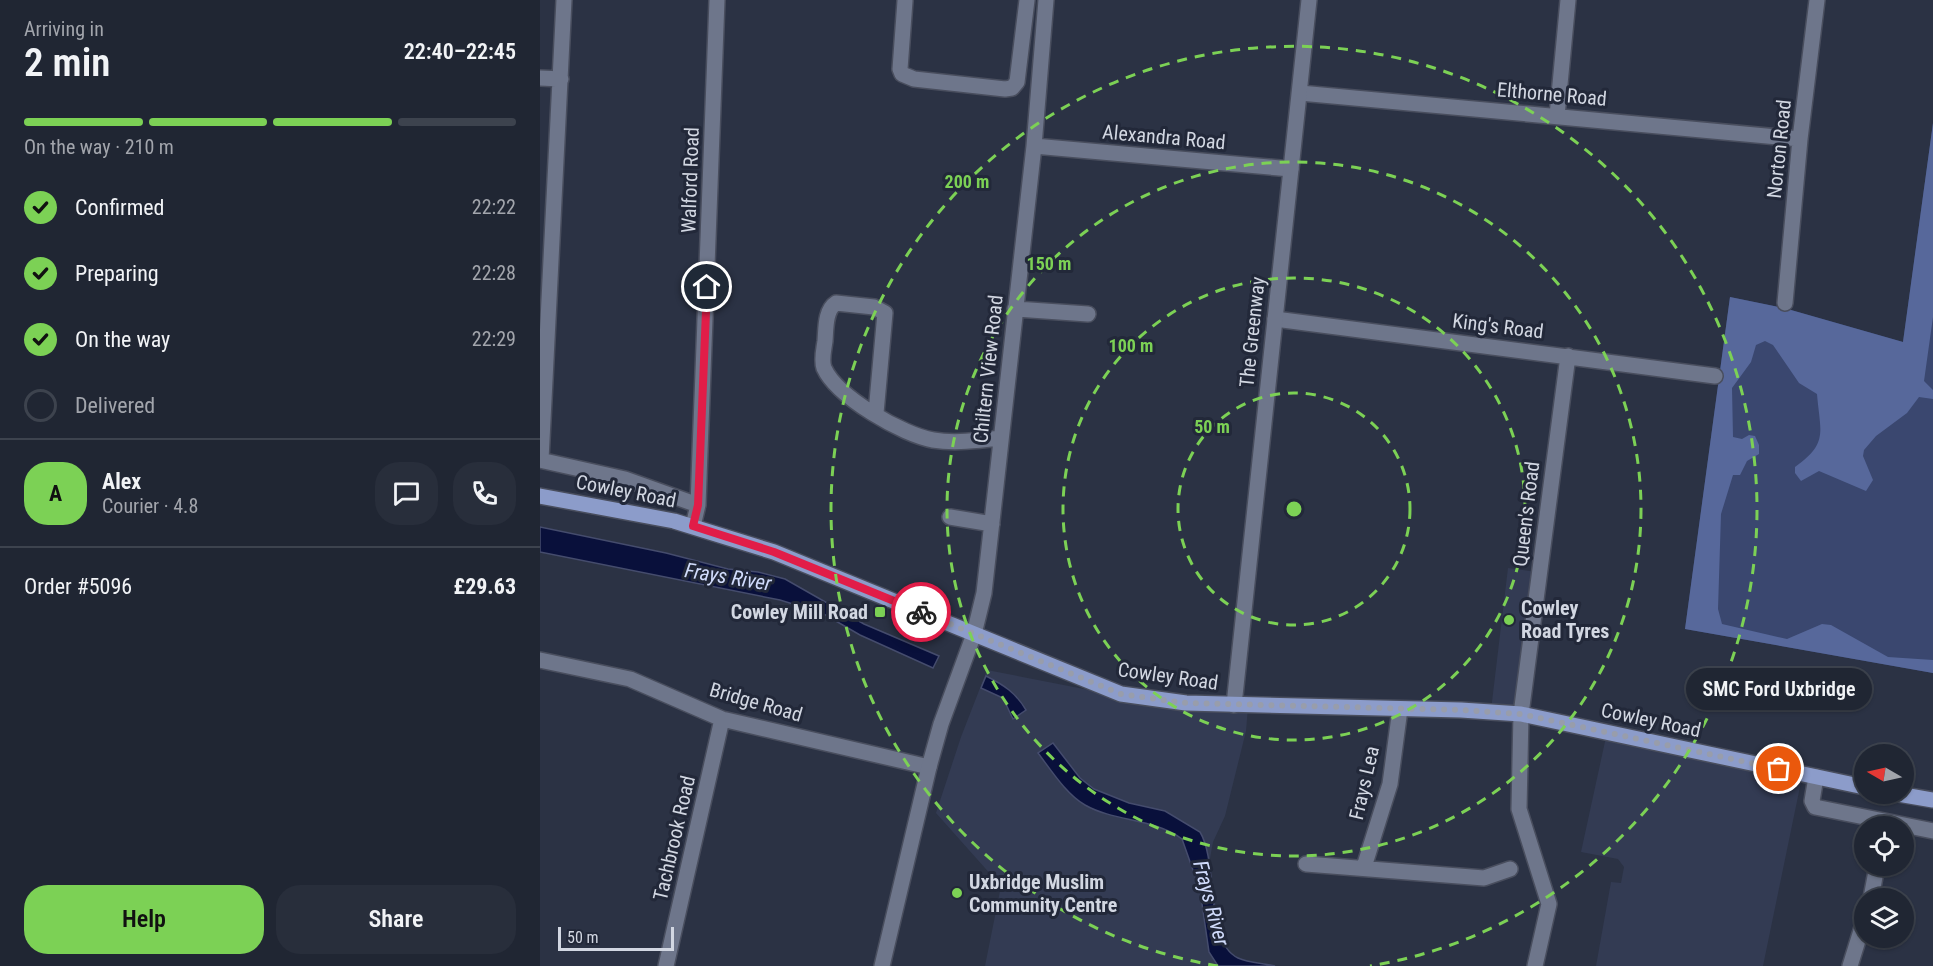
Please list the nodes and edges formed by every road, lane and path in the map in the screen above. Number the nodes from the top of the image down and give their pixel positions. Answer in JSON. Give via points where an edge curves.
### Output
{"nodes":[{"id":1,"x":564,"y":0,"type":"edge"},
{"id":2,"x":717,"y":0,"type":"edge"},
{"id":3,"x":1027,"y":0,"type":"edge"},
{"id":4,"x":1046,"y":0,"type":"edge"},
{"id":5,"x":1309,"y":0,"type":"edge"},
{"id":6,"x":1568,"y":0,"type":"edge"},
{"id":7,"x":1817,"y":0,"type":"edge"},
{"id":8,"x":905,"y":2,"type":"dead end"},
{"id":9,"x":540,"y":78,"type":"edge"},
{"id":10,"x":561,"y":79,"type":"junction"},
{"id":11,"x":1300,"y":93,"type":"junction"},
{"id":12,"x":1557,"y":116,"type":"junction"},
{"id":13,"x":1800,"y":139,"type":"junction"},
{"id":14,"x":1034,"y":146,"type":"junction"},
{"id":15,"x":1291,"y":170,"type":"junction"},
{"id":16,"x":1785,"y":303,"type":"dead end"},
{"id":17,"x":1016,"y":309,"type":"junction"},
{"id":18,"x":1088,"y":314,"type":"dead end"},
{"id":19,"x":1275,"y":319,"type":"junction"},
{"id":20,"x":1568,"y":356,"type":"junction"},
{"id":21,"x":1715,"y":376,"type":"dead end"},
{"id":22,"x":876,"y":413,"type":"junction"},
{"id":23,"x":1001,"y":438,"type":"junction"},
{"id":24,"x":541,"y":460,"type":"edge"},
{"id":25,"x":540,"y":496,"type":"edge"},
{"id":26,"x":698,"y":505,"type":"junction"},
{"id":27,"x":950,"y":517,"type":"dead end"},
{"id":28,"x":992,"y":524,"type":"junction"},
{"id":29,"x":693,"y":526,"type":"junction"},
{"id":30,"x":974,"y":634,"type":"junction"},
{"id":31,"x":540,"y":660,"type":"edge"},
{"id":32,"x":1234,"y":705,"type":"junction"},
{"id":33,"x":1400,"y":709,"type":"junction"},
{"id":34,"x":1521,"y":714,"type":"junction"},
{"id":35,"x":722,"y":719,"type":"junction"},
{"id":36,"x":929,"y":767,"type":"junction"},
{"id":37,"x":1816,"y":777,"type":"junction"},
{"id":38,"x":1854,"y":785,"type":"edge"},
{"id":39,"x":1914,"y":797,"type":"edge"},
{"id":40,"x":1933,"y":800,"type":"edge"},
{"id":41,"x":1854,"y":817,"type":"edge"},
{"id":42,"x":1914,"y":828,"type":"edge"},
{"id":43,"x":1933,"y":831,"type":"edge"},
{"id":44,"x":1306,"y":864,"type":"dead end"},
{"id":45,"x":1364,"y":867,"type":"junction"},
{"id":46,"x":1510,"y":869,"type":"dead end"},
{"id":47,"x":1856,"y":948,"type":"edge"},
{"id":48,"x":666,"y":966,"type":"edge"},
{"id":49,"x":882,"y":966,"type":"edge"},
{"id":50,"x":1535,"y":966,"type":"edge"},
{"id":51,"x":1850,"y":966,"type":"edge"}],
"edges":[{"from":1,"to":10,"type":"street"},
{"from":2,"to":26,"type":"street","name":"Walford Road"},
{"from":3,"to":8,"type":"street","via":[[1017,82],[1005,89],[914,80],[902,75]]},
{"from":4,"to":14,"type":"street","name":"Chiltern View Road"},
{"from":5,"to":11,"type":"street","name":"The Greenway"},
{"from":6,"to":12,"type":"street"},
{"from":7,"to":13,"type":"street","name":"Norton Road"},
{"from":9,"to":10,"type":"street"},
{"from":10,"to":24,"type":"street"},
{"from":11,"to":12,"type":"street","name":"Elthorne Road"},
{"from":11,"to":15,"type":"street","name":"The Greenway"},
{"from":12,"to":13,"type":"street","name":"Elthorne Road"},
{"from":13,"to":16,"type":"street","name":"Norton Road"},
{"from":14,"to":15,"type":"street","name":"Alexandra Road"},
{"from":14,"to":17,"type":"street","name":"Chiltern View Road"},
{"from":15,"to":19,"type":"street","name":"The Greenway"},
{"from":17,"to":18,"type":"street"},
{"from":17,"to":23,"type":"street","name":"Chiltern View Road"},
{"from":19,"to":20,"type":"street","name":"King's Road"},
{"from":19,"to":32,"type":"street","name":"The Greenway"},
{"from":20,"to":21,"type":"street","name":"King's Road"},
{"from":20,"to":34,"type":"street","name":"Queen's Road"},
{"from":22,"to":22,"type":"street","via":[[843,390],[823,365],[829,311],[836,303],[874,307],[885,313]]},
{"from":22,"to":23,"type":"street","via":[[909,433],[930,440]]},
{"from":23,"to":28,"type":"street","name":"Chiltern View Road"},
{"from":24,"to":26,"type":"street","via":[[624,479]]},
{"from":25,"to":29,"type":"main road","name":"Cowley Road"},
{"from":26,"to":29,"type":"street","name":"Walford Road"},
{"from":27,"to":28,"type":"street"},
{"from":28,"to":30,"type":"street","name":"Chiltern View Road","via":[[984,593]]},
{"from":29,"to":30,"type":"main road","name":"Cowley Road","via":[[774,552]]},
{"from":30,"to":32,"type":"main road","name":"Cowley Road","via":[[1121,694]]},
{"from":30,"to":36,"type":"street"},
{"from":31,"to":35,"type":"street","name":"Bridge Road","via":[[630,679]]},
{"from":32,"to":33,"type":"main road","name":"Cowley Road"},
{"from":33,"to":34,"type":"main road","name":"Cowley Road"},
{"from":33,"to":45,"type":"street","name":"Frays Lea","via":[[1390,784]]},
{"from":34,"to":37,"type":"main road","name":"Cowley Road"},
{"from":34,"to":50,"type":"street","name":"Queen's Road","via":[[1519,809],[1549,904]]},
{"from":35,"to":36,"type":"street","name":"Bridge Road"},
{"from":35,"to":48,"type":"street","name":"Tachbrook Road"},
{"from":36,"to":49,"type":"street"},
{"from":37,"to":38,"type":"main road","name":"Cowley Road"},
{"from":37,"to":41,"type":"street","via":[[1812,801],[1815,807]]},
{"from":39,"to":40,"type":"main road"},
{"from":42,"to":43,"type":"street"},
{"from":44,"to":45,"type":"street"},
{"from":45,"to":46,"type":"street","via":[[1484,878]]},
{"from":47,"to":51,"type":"street"}]}
